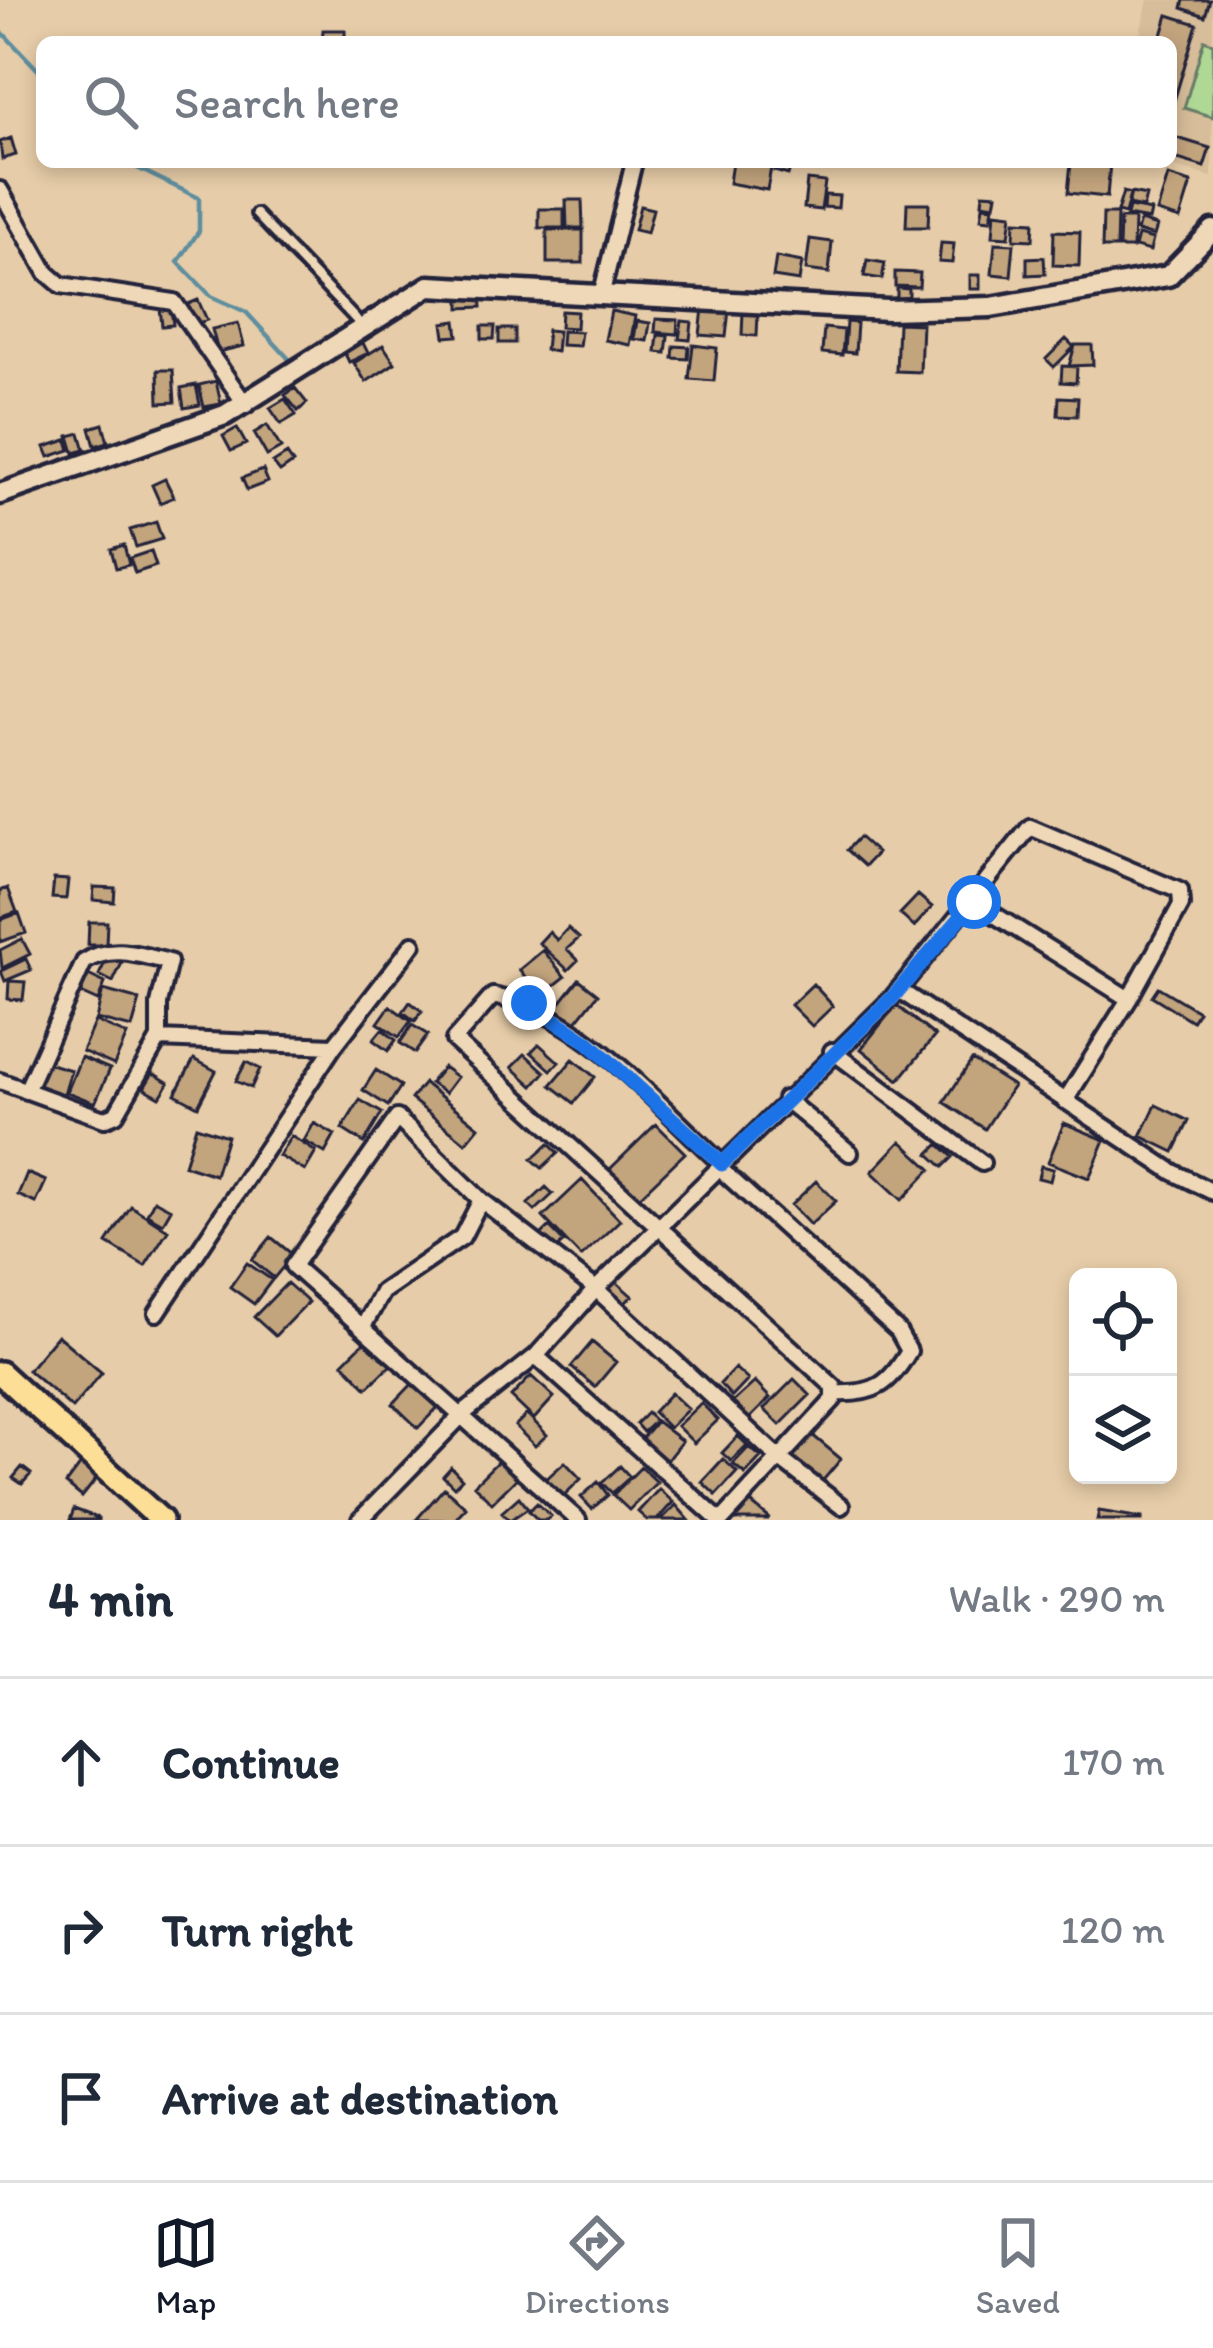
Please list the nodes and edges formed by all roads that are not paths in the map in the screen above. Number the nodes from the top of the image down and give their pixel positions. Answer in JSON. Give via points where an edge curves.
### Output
{"nodes":[{"id":1,"x":633,"y":168,"type":"edge"},
{"id":2,"x":0,"y":190,"type":"edge"},
{"id":3,"x":256,"y":214,"type":"dead end"},
{"id":4,"x":1213,"y":230,"type":"edge"},
{"id":5,"x":602,"y":292,"type":"junction"},
{"id":6,"x":361,"y":325,"type":"junction"},
{"id":7,"x":246,"y":405,"type":"junction"},
{"id":8,"x":0,"y":494,"type":"edge"},
{"id":9,"x":974,"y":902,"type":"junction"},
{"id":10,"x":413,"y":944,"type":"dead end"},
{"id":11,"x":899,"y":990,"type":"junction"},
{"id":12,"x":1129,"y":999,"type":"junction"},
{"id":13,"x":159,"y":1039,"type":"junction"},
{"id":14,"x":334,"y":1046,"type":"junction"},
{"id":15,"x":832,"y":1051,"type":"junction"},
{"id":16,"x":0,"y":1082,"type":"edge"},
{"id":17,"x":26,"y":1091,"type":"junction"},
{"id":18,"x":785,"y":1100,"type":"junction"},
{"id":19,"x":1065,"y":1101,"type":"junction"},
{"id":20,"x":850,"y":1153,"type":"dead end"},
{"id":21,"x":982,"y":1163,"type":"dead end"},
{"id":22,"x":721,"y":1166,"type":"junction"},
{"id":23,"x":1213,"y":1192,"type":"edge"},
{"id":24,"x":481,"y":1200,"type":"junction"},
{"id":25,"x":658,"y":1228,"type":"junction"},
{"id":26,"x":596,"y":1289,"type":"junction"},
{"id":27,"x":157,"y":1313,"type":"dead end"},
{"id":28,"x":364,"y":1325,"type":"junction"},
{"id":29,"x":536,"y":1356,"type":"junction"},
{"id":30,"x":0,"y":1373,"type":"edge"},
{"id":31,"x":836,"y":1394,"type":"junction"},
{"id":32,"x":464,"y":1413,"type":"junction"},
{"id":33,"x":780,"y":1459,"type":"junction"},
{"id":34,"x":841,"y":1506,"type":"dead end"},
{"id":35,"x":161,"y":1520,"type":"edge"},
{"id":36,"x":360,"y":1520,"type":"edge"},
{"id":37,"x":578,"y":1520,"type":"edge"},
{"id":38,"x":720,"y":1520,"type":"edge"}],
"edges":[{"from":1,"to":5,"type":"street"},
{"from":2,"to":7,"type":"street","via":[[47,273],[61,285],[174,302]]},
{"from":3,"to":6,"type":"lane"},
{"from":4,"to":5,"type":"street","via":[[1168,276],[991,307],[888,310]]},
{"from":5,"to":6,"type":"street","via":[[429,286]]},
{"from":6,"to":7,"type":"street"},
{"from":7,"to":8,"type":"street"},
{"from":9,"to":11,"type":"street"},
{"from":9,"to":12,"type":"street"},
{"from":9,"to":12,"type":"street","via":[[1030,827],[1180,891],[1181,904]]},
{"from":10,"to":14,"type":"street"},
{"from":11,"to":15,"type":"street"},
{"from":11,"to":19,"type":"street"},
{"from":12,"to":19,"type":"street"},
{"from":13,"to":14,"type":"street"},
{"from":13,"to":17,"type":"street","via":[[116,1114],[93,1117]]},
{"from":13,"to":17,"type":"street","via":[[169,962],[124,951],[94,955]]},
{"from":14,"to":27,"type":"street"},
{"from":15,"to":18,"type":"street"},
{"from":15,"to":21,"type":"street"},
{"from":16,"to":17,"type":"street"},
{"from":18,"to":20,"type":"street"},
{"from":18,"to":22,"type":"street"},
{"from":19,"to":23,"type":"street"},
{"from":22,"to":25,"type":"street"},
{"from":22,"to":25,"type":"street","via":[[588,1042],[529,1003],[493,996],[454,1040]]},
{"from":22,"to":31,"type":"street","via":[[898,1331],[908,1351],[891,1382]]},
{"from":24,"to":26,"type":"street"},
{"from":24,"to":28,"type":"street","via":[[462,1237],[382,1292]]},
{"from":24,"to":28,"type":"street","via":[[397,1118],[292,1266]]},
{"from":25,"to":26,"type":"street"},
{"from":25,"to":31,"type":"street"},
{"from":26,"to":29,"type":"street"},
{"from":26,"to":33,"type":"street"},
{"from":28,"to":32,"type":"street"},
{"from":29,"to":32,"type":"street"},
{"from":29,"to":38,"type":"street"},
{"from":30,"to":35,"type":"main road"},
{"from":31,"to":33,"type":"street"},
{"from":32,"to":36,"type":"street"},
{"from":32,"to":37,"type":"street"},
{"from":33,"to":34,"type":"street"},
{"from":33,"to":38,"type":"street"}]}
